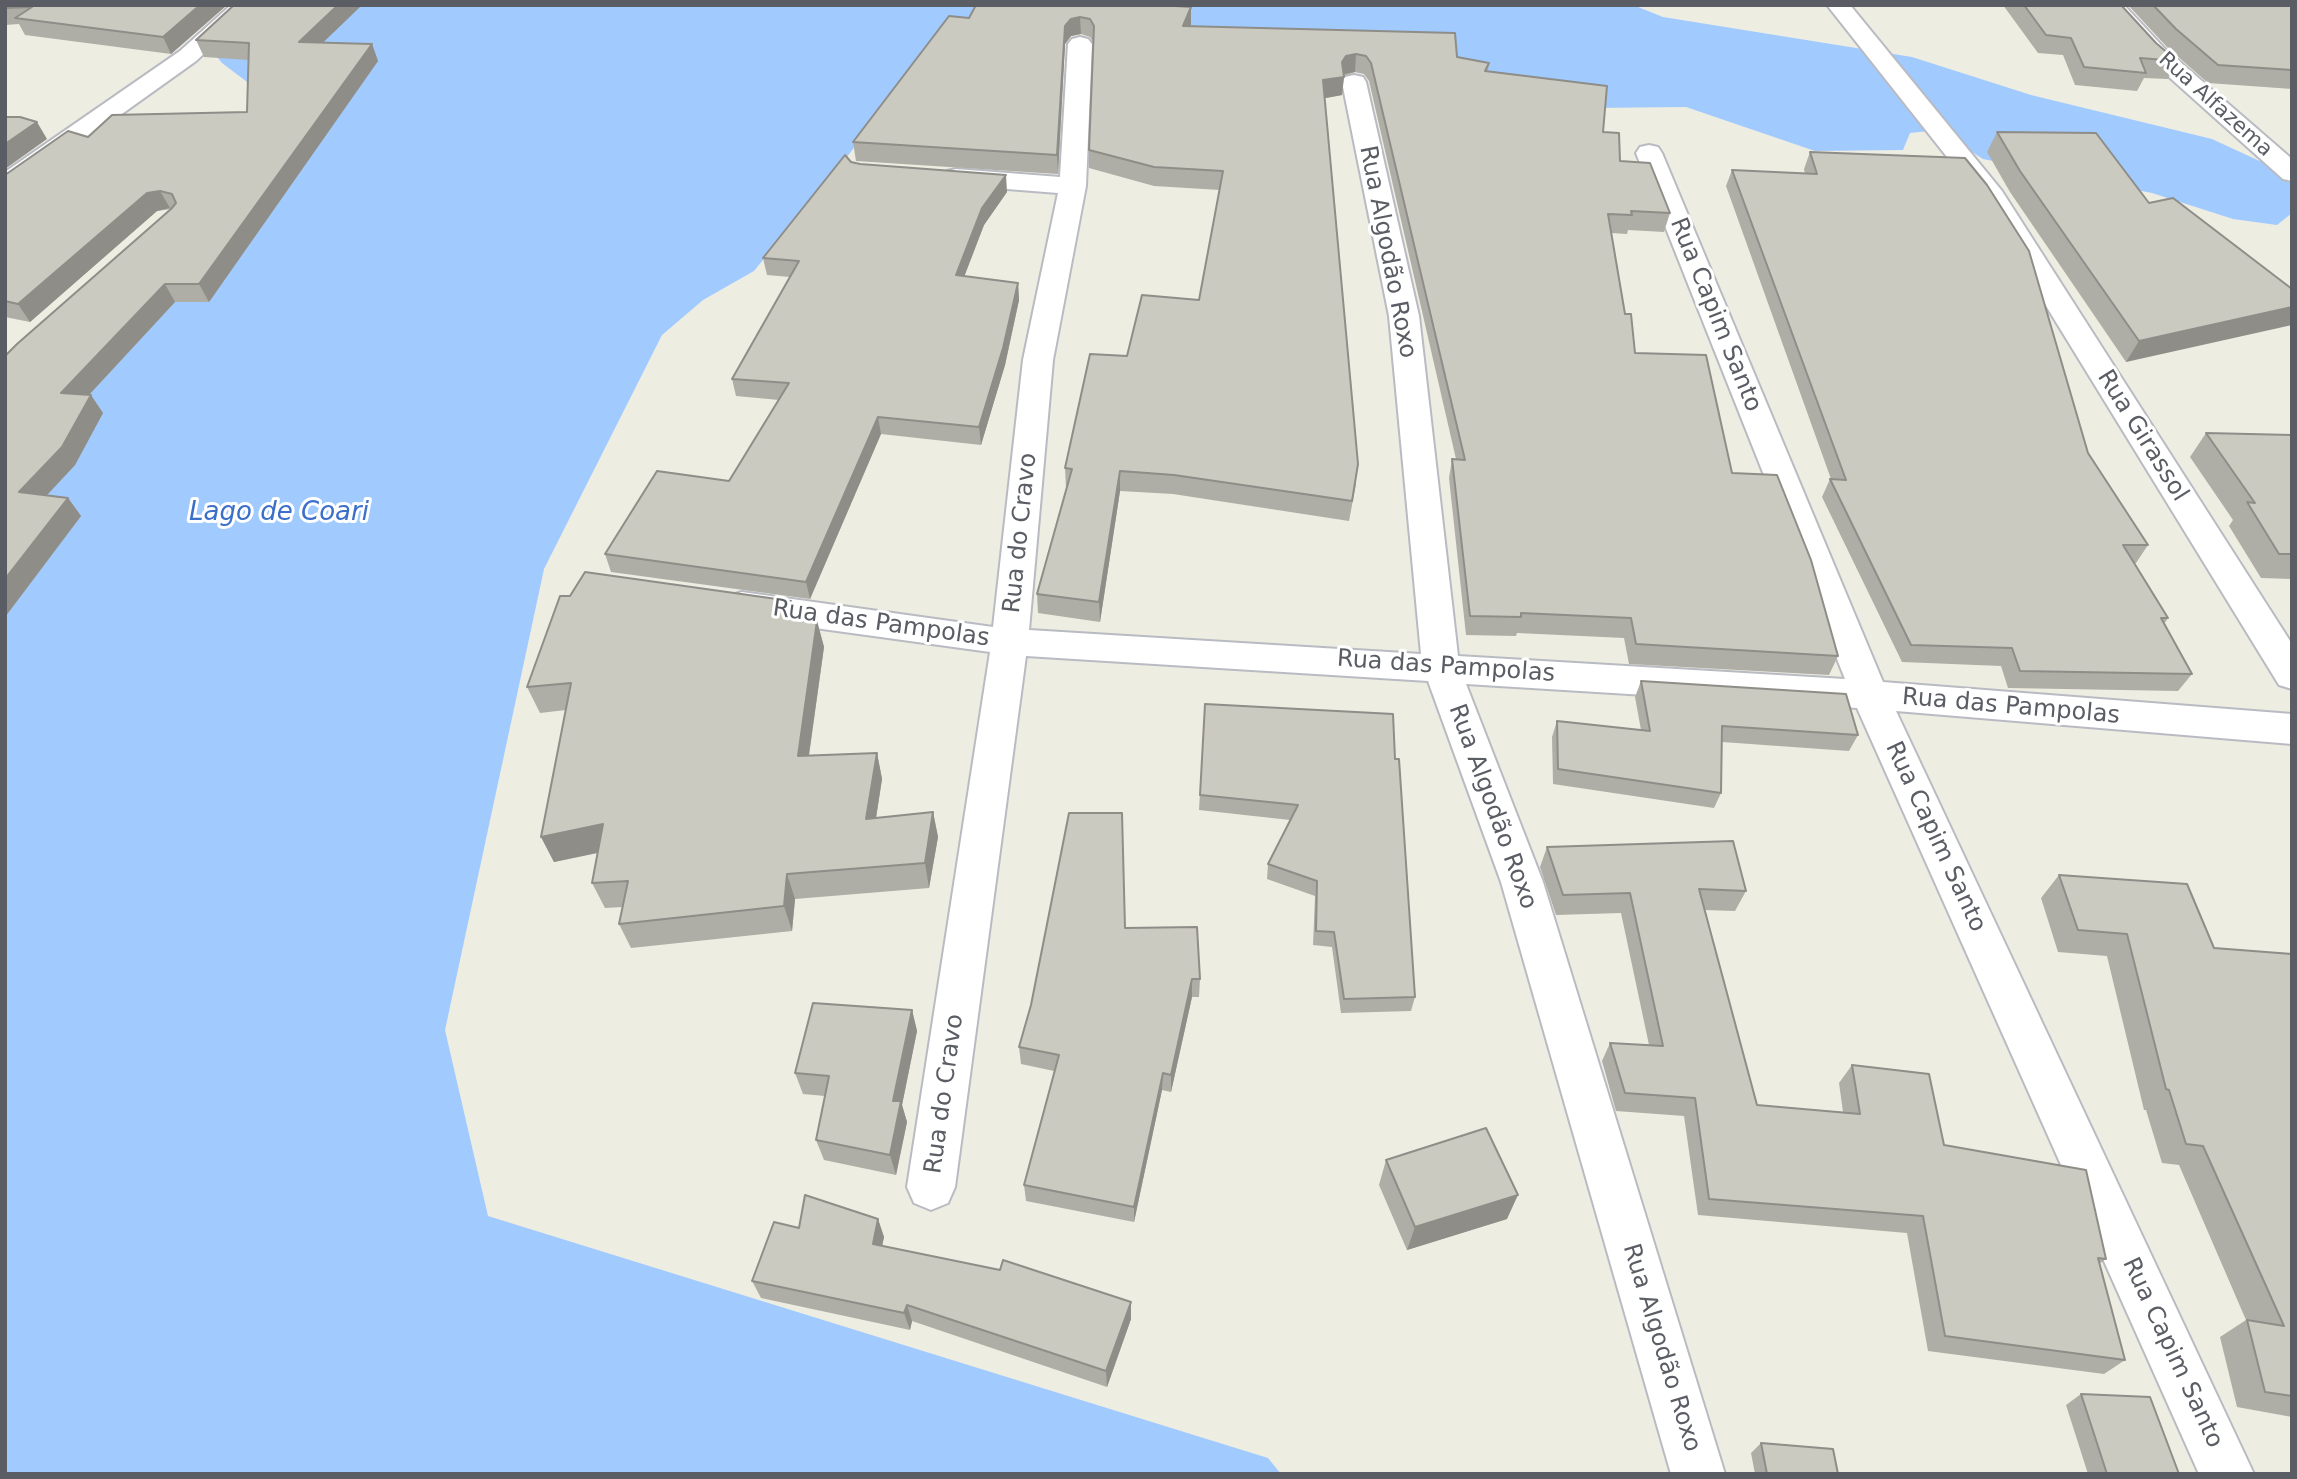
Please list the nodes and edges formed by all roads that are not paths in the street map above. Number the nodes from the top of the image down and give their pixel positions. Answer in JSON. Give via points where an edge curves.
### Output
{"nodes":[{"id":1,"x":245,"y":5,"type":"edge"},
{"id":2,"x":1839,"y":5,"type":"edge"},
{"id":3,"x":2112,"y":5,"type":"edge"},
{"id":4,"x":1080,"y":44,"type":"dead end"},
{"id":5,"x":1354,"y":82,"type":"dead end"},
{"id":6,"x":1649,"y":153,"type":"dead end"},
{"id":7,"x":2292,"y":173,"type":"edge"},
{"id":8,"x":929,"y":175,"type":"edge"},
{"id":9,"x":5,"y":185,"type":"edge"},
{"id":10,"x":1073,"y":186,"type":"junction"},
{"id":11,"x":711,"y":600,"type":"edge"},
{"id":12,"x":1010,"y":642,"type":"junction"},
{"id":13,"x":1441,"y":666,"type":"junction"},
{"id":14,"x":2292,"y":675,"type":"edge"},
{"id":15,"x":1870,"y":695,"type":"junction"},
{"id":16,"x":2292,"y":729,"type":"edge"},
{"id":17,"x":931,"y":1187,"type":"dead end"},
{"id":18,"x":1698,"y":1474,"type":"edge"},
{"id":19,"x":2227,"y":1474,"type":"edge"}],
"edges":[{"from":1,"to":9,"type":"street","via":[[188,56]]},
{"from":2,"to":14,"type":"street","name":"Rua Girassol","via":[[1992,197]]},
{"from":3,"to":7,"type":"street","name":"Rua Alfazema","via":[[2157,54]]},
{"from":4,"to":10,"type":"street","name":"Rua do Cravo"},
{"from":5,"to":13,"type":"street","name":"Rua Algodão Roxo","via":[[1404,316]]},
{"from":6,"to":15,"type":"street","name":"Rua Capim Santo"},
{"from":8,"to":10,"type":"street"},
{"from":10,"to":12,"type":"street","name":"Rua do Cravo","via":[[1038,360]]},
{"from":11,"to":12,"type":"street","name":"Rua das Pampolas"},
{"from":12,"to":13,"type":"street","name":"Rua das Pampolas"},
{"from":12,"to":17,"type":"street","name":"Rua do Cravo"},
{"from":13,"to":15,"type":"street","name":"Rua das Pampolas"},
{"from":13,"to":18,"type":"street","name":"Rua Algodão Roxo","via":[[1522,882]]},
{"from":15,"to":16,"type":"street","name":"Rua das Pampolas"},
{"from":15,"to":19,"type":"street","name":"Rua Capim Santo"}]}
